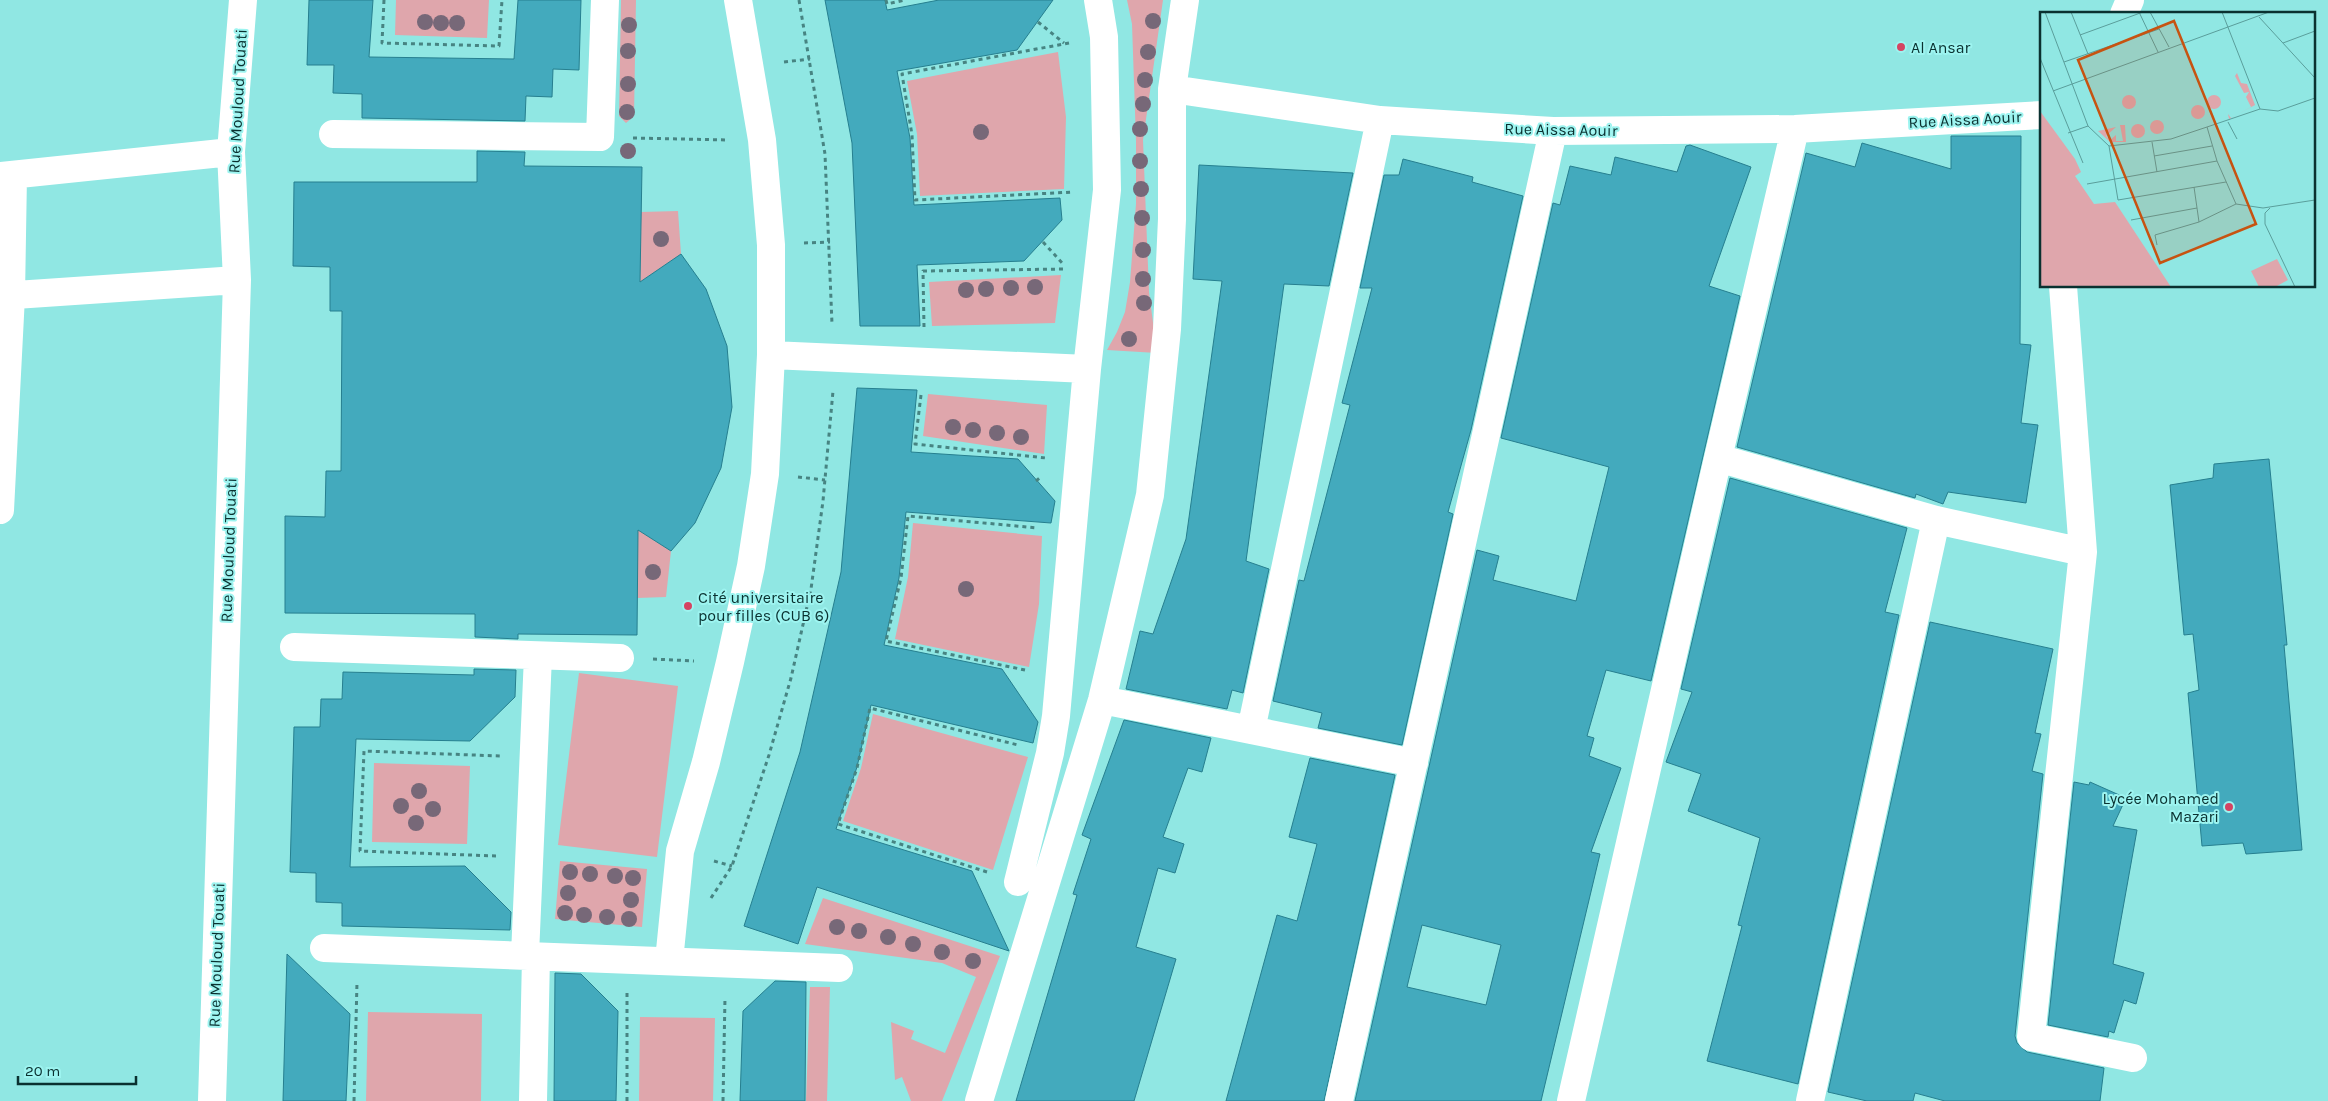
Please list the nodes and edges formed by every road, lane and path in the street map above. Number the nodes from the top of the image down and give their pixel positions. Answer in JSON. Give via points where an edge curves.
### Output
{"nodes":[{"id":1,"x":243,"y":0,"type":"edge"},
{"id":2,"x":384,"y":0,"type":"edge"},
{"id":3,"x":502,"y":0,"type":"edge"},
{"id":4,"x":605,"y":0,"type":"edge"},
{"id":5,"x":738,"y":0,"type":"edge"},
{"id":6,"x":886,"y":0,"type":"edge"},
{"id":7,"x":905,"y":0,"type":"edge"},
{"id":8,"x":1098,"y":0,"type":"edge"},
{"id":9,"x":1185,"y":0,"type":"edge"},
{"id":10,"x":2130,"y":0,"type":"edge"},
{"id":11,"x":2125,"y":12,"type":"edge"},
{"id":12,"x":1038,"y":22,"type":"dead end"},
{"id":13,"x":1104,"y":37,"type":"junction"},
{"id":14,"x":1065,"y":44,"type":"junction"},
{"id":15,"x":1172,"y":90,"type":"junction"},
{"id":16,"x":2040,"y":115,"type":"edge"},
{"id":17,"x":1380,"y":120,"type":"junction"},
{"id":18,"x":1795,"y":129,"type":"junction"},
{"id":19,"x":1553,"y":131,"type":"junction"},
{"id":20,"x":333,"y":134,"type":"dead end"},
{"id":21,"x":600,"y":138,"type":"junction"},
{"id":22,"x":762,"y":140,"type":"junction"},
{"id":23,"x":231,"y":152,"type":"junction"},
{"id":24,"x":6,"y":175,"type":"edge"},
{"id":25,"x":1107,"y":190,"type":"junction"},
{"id":26,"x":1042,"y":242,"type":"dead end"},
{"id":27,"x":1067,"y":269,"type":"dead end"},
{"id":28,"x":236,"y":280,"type":"junction"},
{"id":29,"x":2063,"y":288,"type":"edge"},
{"id":30,"x":6,"y":296,"type":"edge"},
{"id":31,"x":771,"y":355,"type":"junction"},
{"id":32,"x":1087,"y":369,"type":"junction"},
{"id":33,"x":1718,"y":458,"type":"junction"},
{"id":34,"x":0,"y":510,"type":"edge"},
{"id":35,"x":1936,"y":520,"type":"junction"},
{"id":36,"x":1073,"y":532,"type":"junction"},
{"id":37,"x":2083,"y":552,"type":"junction"},
{"id":38,"x":294,"y":647,"type":"dead end"},
{"id":39,"x":538,"y":656,"type":"junction"},
{"id":40,"x":620,"y":658,"type":"joint"},
{"id":41,"x":730,"y":662,"type":"junction"},
{"id":42,"x":1059,"y":678,"type":"junction"},
{"id":43,"x":1102,"y":700,"type":"junction"},
{"id":44,"x":1252,"y":730,"type":"junction"},
{"id":45,"x":1050,"y":753,"type":"junction"},
{"id":46,"x":533,"y":757,"type":"junction"},
{"id":47,"x":1414,"y":763,"type":"junction"},
{"id":48,"x":529,"y":857,"type":"junction"},
{"id":49,"x":1018,"y":882,"type":"joint"},
{"id":50,"x":324,"y":948,"type":"dead end"},
{"id":51,"x":358,"y":949,"type":"junction"},
{"id":52,"x":531,"y":956,"type":"junction"},
{"id":53,"x":627,"y":960,"type":"junction"},
{"id":54,"x":669,"y":961,"type":"junction"},
{"id":55,"x":726,"y":963,"type":"junction"},
{"id":56,"x":839,"y":968,"type":"dead end"},
{"id":57,"x":2133,"y":1058,"type":"dead end"},
{"id":58,"x":212,"y":1101,"type":"edge"},
{"id":59,"x":354,"y":1101,"type":"edge"},
{"id":60,"x":533,"y":1101,"type":"edge"},
{"id":61,"x":627,"y":1101,"type":"edge"},
{"id":62,"x":723,"y":1101,"type":"edge"},
{"id":63,"x":979,"y":1101,"type":"edge"},
{"id":64,"x":1339,"y":1101,"type":"edge"},
{"id":65,"x":1571,"y":1101,"type":"edge"},
{"id":66,"x":1810,"y":1101,"type":"edge"}],
"edges":[{"from":1,"to":23,"type":"street","name":"Rue Mouloud Touati"},
{"from":2,"to":3,"type":"path","via":[[382,43],[499,46]]},
{"from":4,"to":21,"type":"street"},
{"from":5,"to":22,"type":"street"},
{"from":6,"to":7,"type":"path","via":[[887,4]]},
{"from":8,"to":13,"type":"street"},
{"from":9,"to":15,"type":"street"},
{"from":10,"to":11,"type":"street"},
{"from":12,"to":14,"type":"path"},
{"from":13,"to":14,"type":"path"},
{"from":13,"to":25,"type":"street"},
{"from":14,"to":25,"type":"path","via":[[902,74],[912,136],[915,200]]},
{"from":15,"to":17,"type":"street","name":"Rue Aissa Aouir"},
{"from":15,"to":43,"type":"street","via":[[1172,219],[1167,329],[1151,485]]},
{"from":16,"to":18,"type":"street","name":"Rue Aissa Aouir"},
{"from":17,"to":19,"type":"street","name":"Rue Aissa Aouir"},
{"from":17,"to":44,"type":"street"},
{"from":18,"to":19,"type":"street","name":"Rue Aissa Aouir"},
{"from":18,"to":33,"type":"street"},
{"from":19,"to":47,"type":"street"},
{"from":20,"to":21,"type":"street"},
{"from":21,"to":22,"type":"path"},
{"from":22,"to":31,"type":"street","via":[[771,245]]},
{"from":23,"to":24,"type":"street"},
{"from":23,"to":28,"type":"street","name":"Rue Mouloud Touati"},
{"from":24,"to":30,"type":"street"},
{"from":25,"to":32,"type":"street"},
{"from":26,"to":27,"type":"path"},
{"from":28,"to":30,"type":"street"},
{"from":28,"to":58,"type":"street","name":"Rue Mouloud Touati"},
{"from":29,"to":37,"type":"street"},
{"from":30,"to":34,"type":"street"},
{"from":31,"to":32,"type":"street"},
{"from":31,"to":41,"type":"street","via":[[765,474],[751,566]]},
{"from":32,"to":36,"type":"street"},
{"from":33,"to":35,"type":"street"},
{"from":33,"to":65,"type":"street"},
{"from":35,"to":37,"type":"street"},
{"from":35,"to":66,"type":"street"},
{"from":36,"to":42,"type":"street"},
{"from":36,"to":42,"type":"path","via":[[908,516],[901,578],[886,641]]},
{"from":37,"to":57,"type":"street","via":[[2031,1037]]},
{"from":38,"to":39,"type":"street"},
{"from":39,"to":40,"type":"street"},
{"from":39,"to":46,"type":"street"},
{"from":40,"to":41,"type":"path"},
{"from":41,"to":54,"type":"street","via":[[680,851]]},
{"from":42,"to":45,"type":"street"},
{"from":43,"to":44,"type":"street"},
{"from":43,"to":63,"type":"street"},
{"from":44,"to":47,"type":"street"},
{"from":45,"to":49,"type":"street"},
{"from":45,"to":49,"type":"path","via":[[870,708],[857,768],[838,824]]},
{"from":46,"to":48,"type":"street"},
{"from":46,"to":48,"type":"path","via":[[364,751],[360,850]]},
{"from":47,"to":64,"type":"street"},
{"from":48,"to":52,"type":"street"},
{"from":50,"to":51,"type":"street"},
{"from":51,"to":52,"type":"street"},
{"from":51,"to":59,"type":"path"},
{"from":52,"to":53,"type":"street"},
{"from":52,"to":60,"type":"street"},
{"from":53,"to":54,"type":"street"},
{"from":53,"to":61,"type":"path"},
{"from":54,"to":55,"type":"street"},
{"from":55,"to":56,"type":"street"},
{"from":55,"to":62,"type":"path"}]}
